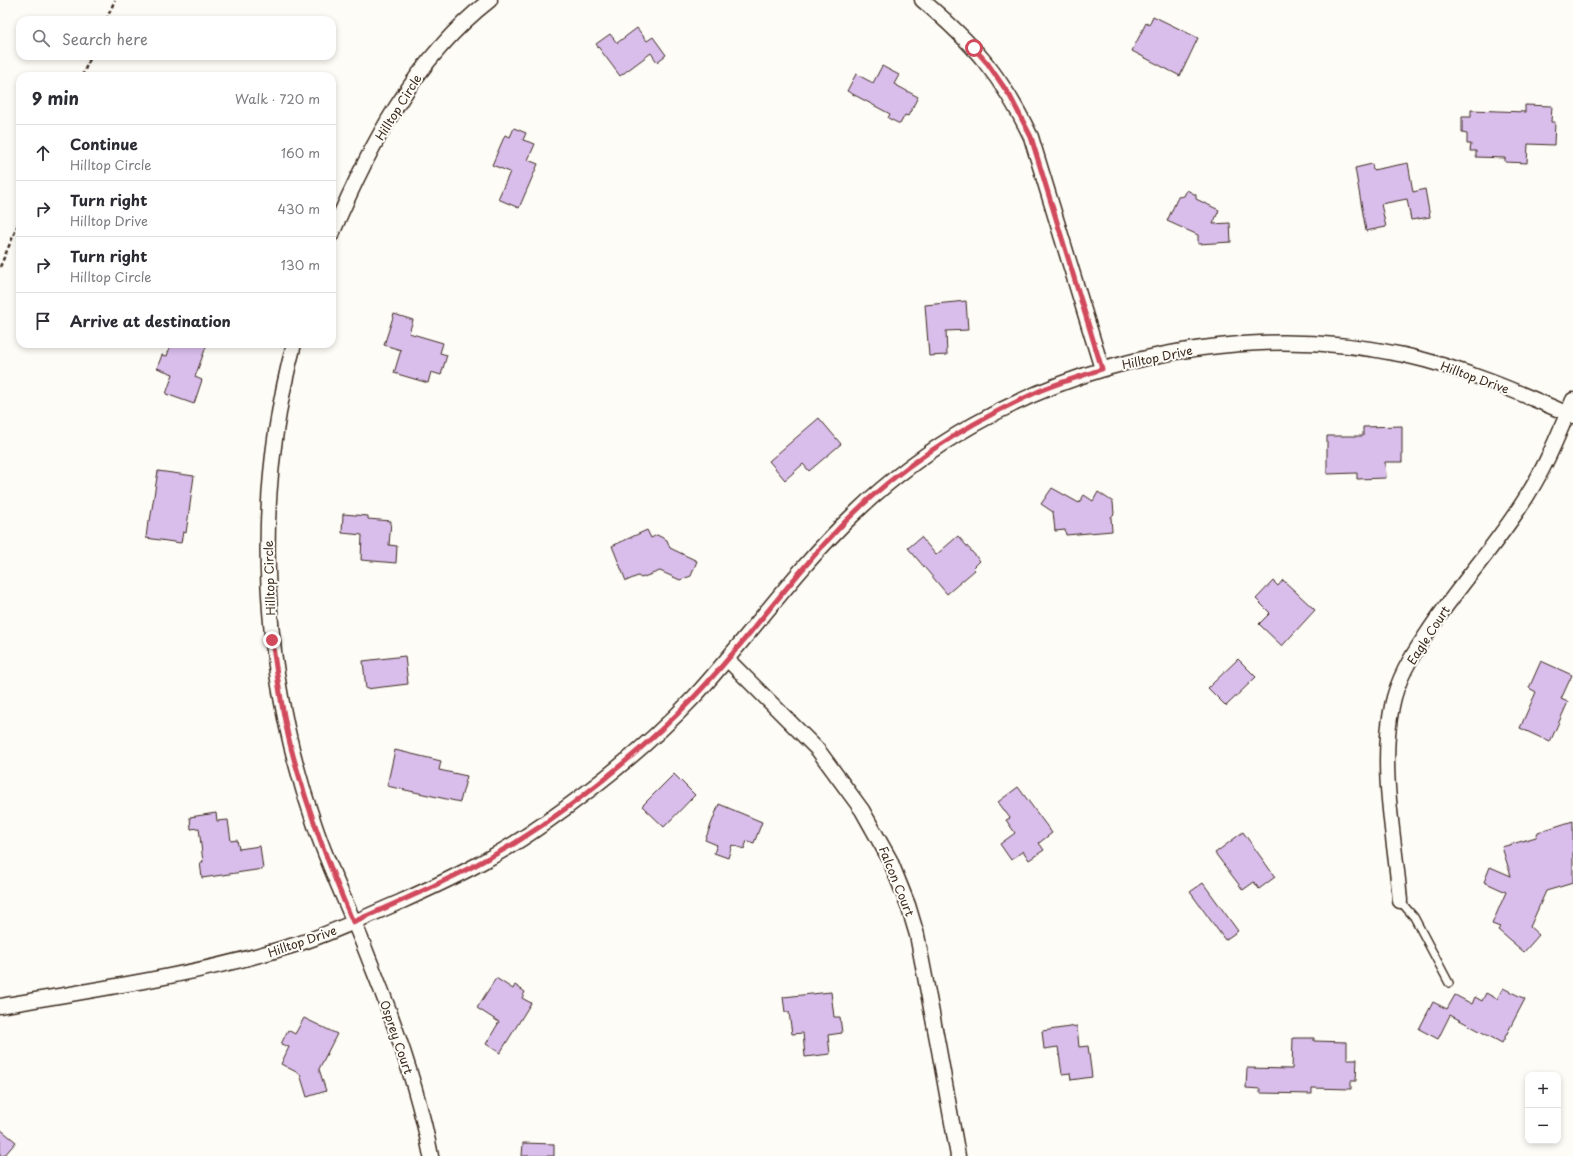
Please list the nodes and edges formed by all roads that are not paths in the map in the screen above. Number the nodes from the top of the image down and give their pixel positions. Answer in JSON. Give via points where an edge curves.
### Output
{"nodes":[{"id":1,"x":490,"y":0,"type":"edge"},
{"id":2,"x":922,"y":0,"type":"edge"},
{"id":3,"x":336,"y":225,"type":"edge"},
{"id":4,"x":293,"y":348,"type":"edge"},
{"id":5,"x":1102,"y":369,"type":"junction"},
{"id":6,"x":1573,"y":400,"type":"edge"},
{"id":7,"x":1570,"y":415,"type":"edge"},
{"id":8,"x":727,"y":659,"type":"junction"},
{"id":9,"x":1400,"y":901,"type":"joint"},
{"id":10,"x":353,"y":922,"type":"junction"},
{"id":11,"x":1449,"y":983,"type":"dead end"},
{"id":12,"x":0,"y":1006,"type":"edge"},
{"id":13,"x":431,"y":1156,"type":"edge"},
{"id":14,"x":958,"y":1156,"type":"edge"}],
"edges":[{"from":1,"to":3,"type":"street","name":"Hilltop Circle","via":[[454,31],[426,63],[403,96],[381,132]]},
{"from":2,"to":5,"type":"street","via":[[952,26],[988,64],[1019,111],[1031,137]]},
{"from":4,"to":10,"type":"street","name":"Hilltop Circle","via":[[274,446],[267,523],[272,640],[282,707],[294,759],[315,826]]},
{"from":5,"to":7,"type":"street","name":"Hilltop Drive","via":[[1177,351],[1254,343],[1369,349],[1434,362],[1484,378]]},
{"from":5,"to":8,"type":"street","name":"Hilltop Drive","via":[[1037,392],[988,416],[924,455],[855,512]]},
{"from":6,"to":7,"type":"street","name":"Eagle Court"},
{"from":7,"to":9,"type":"street","name":"Eagle Court","via":[[1527,496],[1440,614],[1417,649],[1398,686],[1389,721],[1386,758]]},
{"from":8,"to":10,"type":"street","name":"Hilltop Drive","via":[[693,698],[650,739],[598,783],[539,827],[452,877]]},
{"from":8,"to":14,"type":"street","name":"Falcon Court","via":[[826,760],[862,810],[890,860],[917,934]]},
{"from":9,"to":11,"type":"lane","via":[[1414,917]]},
{"from":10,"to":12,"type":"street","name":"Hilltop Drive","via":[[296,945],[176,975]]},
{"from":10,"to":13,"type":"street","name":"Osprey Court","via":[[399,1038],[422,1115]]}]}
